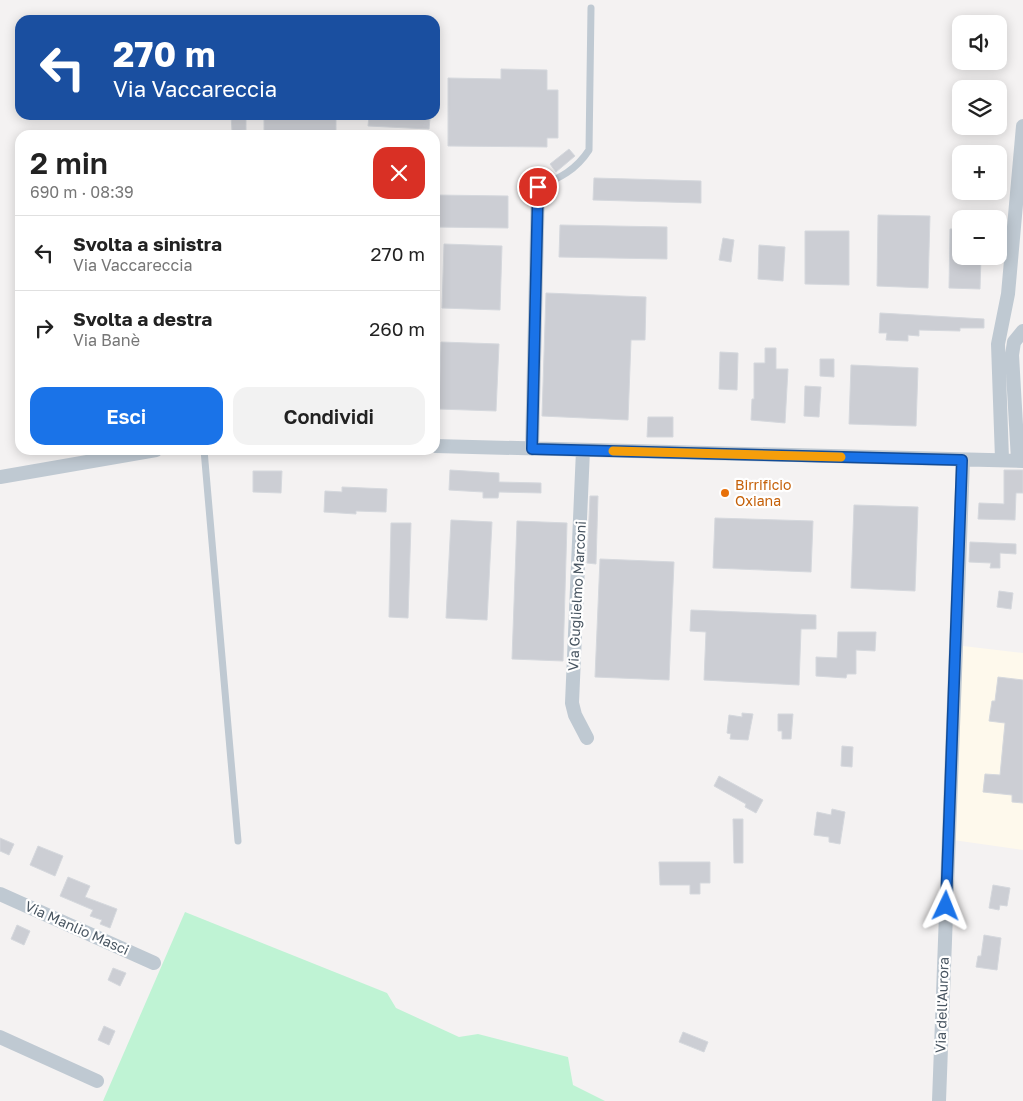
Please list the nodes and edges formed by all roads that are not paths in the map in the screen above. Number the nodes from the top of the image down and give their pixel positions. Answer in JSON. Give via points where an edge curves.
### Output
{"nodes":[{"id":1,"x":591,"y":8,"type":"dead end"},
{"id":2,"x":1023,"y":126,"type":"edge"},
{"id":3,"x":538,"y":187,"type":"joint"},
{"id":4,"x":1023,"y":331,"type":"edge"},
{"id":5,"x":440,"y":446,"type":"edge"},
{"id":6,"x":532,"y":449,"type":"junction"},
{"id":7,"x":583,"y":450,"type":"junction"},
{"id":8,"x":128,"y":455,"type":"edge"},
{"id":9,"x":204,"y":455,"type":"edge"},
{"id":10,"x":1002,"y":459,"type":"junction"},
{"id":11,"x":962,"y":460,"type":"junction"},
{"id":12,"x":1021,"y":460,"type":"edge"},
{"id":13,"x":0,"y":478,"type":"edge"},
{"id":14,"x":587,"y":738,"type":"dead end"},
{"id":15,"x":238,"y":840,"type":"dead end"},
{"id":16,"x":0,"y":894,"type":"edge"},
{"id":17,"x":154,"y":963,"type":"dead end"},
{"id":18,"x":0,"y":1037,"type":"edge"},
{"id":19,"x":97,"y":1081,"type":"dead end"},
{"id":20,"x":939,"y":1101,"type":"edge"}],
"edges":[{"from":1,"to":3,"type":"lane","via":[[589,150],[578,165],[558,179]]},
{"from":2,"to":10,"type":"street","via":[[1007,300],[998,344]]},
{"from":3,"to":6,"type":"street"},
{"from":4,"to":12,"type":"street","via":[[1014,342],[1012,355]]},
{"from":5,"to":6,"type":"street"},
{"from":6,"to":7,"type":"street"},
{"from":7,"to":11,"type":"street"},
{"from":7,"to":14,"type":"street","name":"Via Guglielmo Marconi","via":[[572,703]]},
{"from":8,"to":13,"type":"street"},
{"from":9,"to":15,"type":"lane"},
{"from":10,"to":11,"type":"street"},
{"from":10,"to":12,"type":"street"},
{"from":11,"to":20,"type":"street","name":"Via dell'Aurora"},
{"from":16,"to":17,"type":"street","name":"Via Manlio Masci"},
{"from":18,"to":19,"type":"street"}]}
